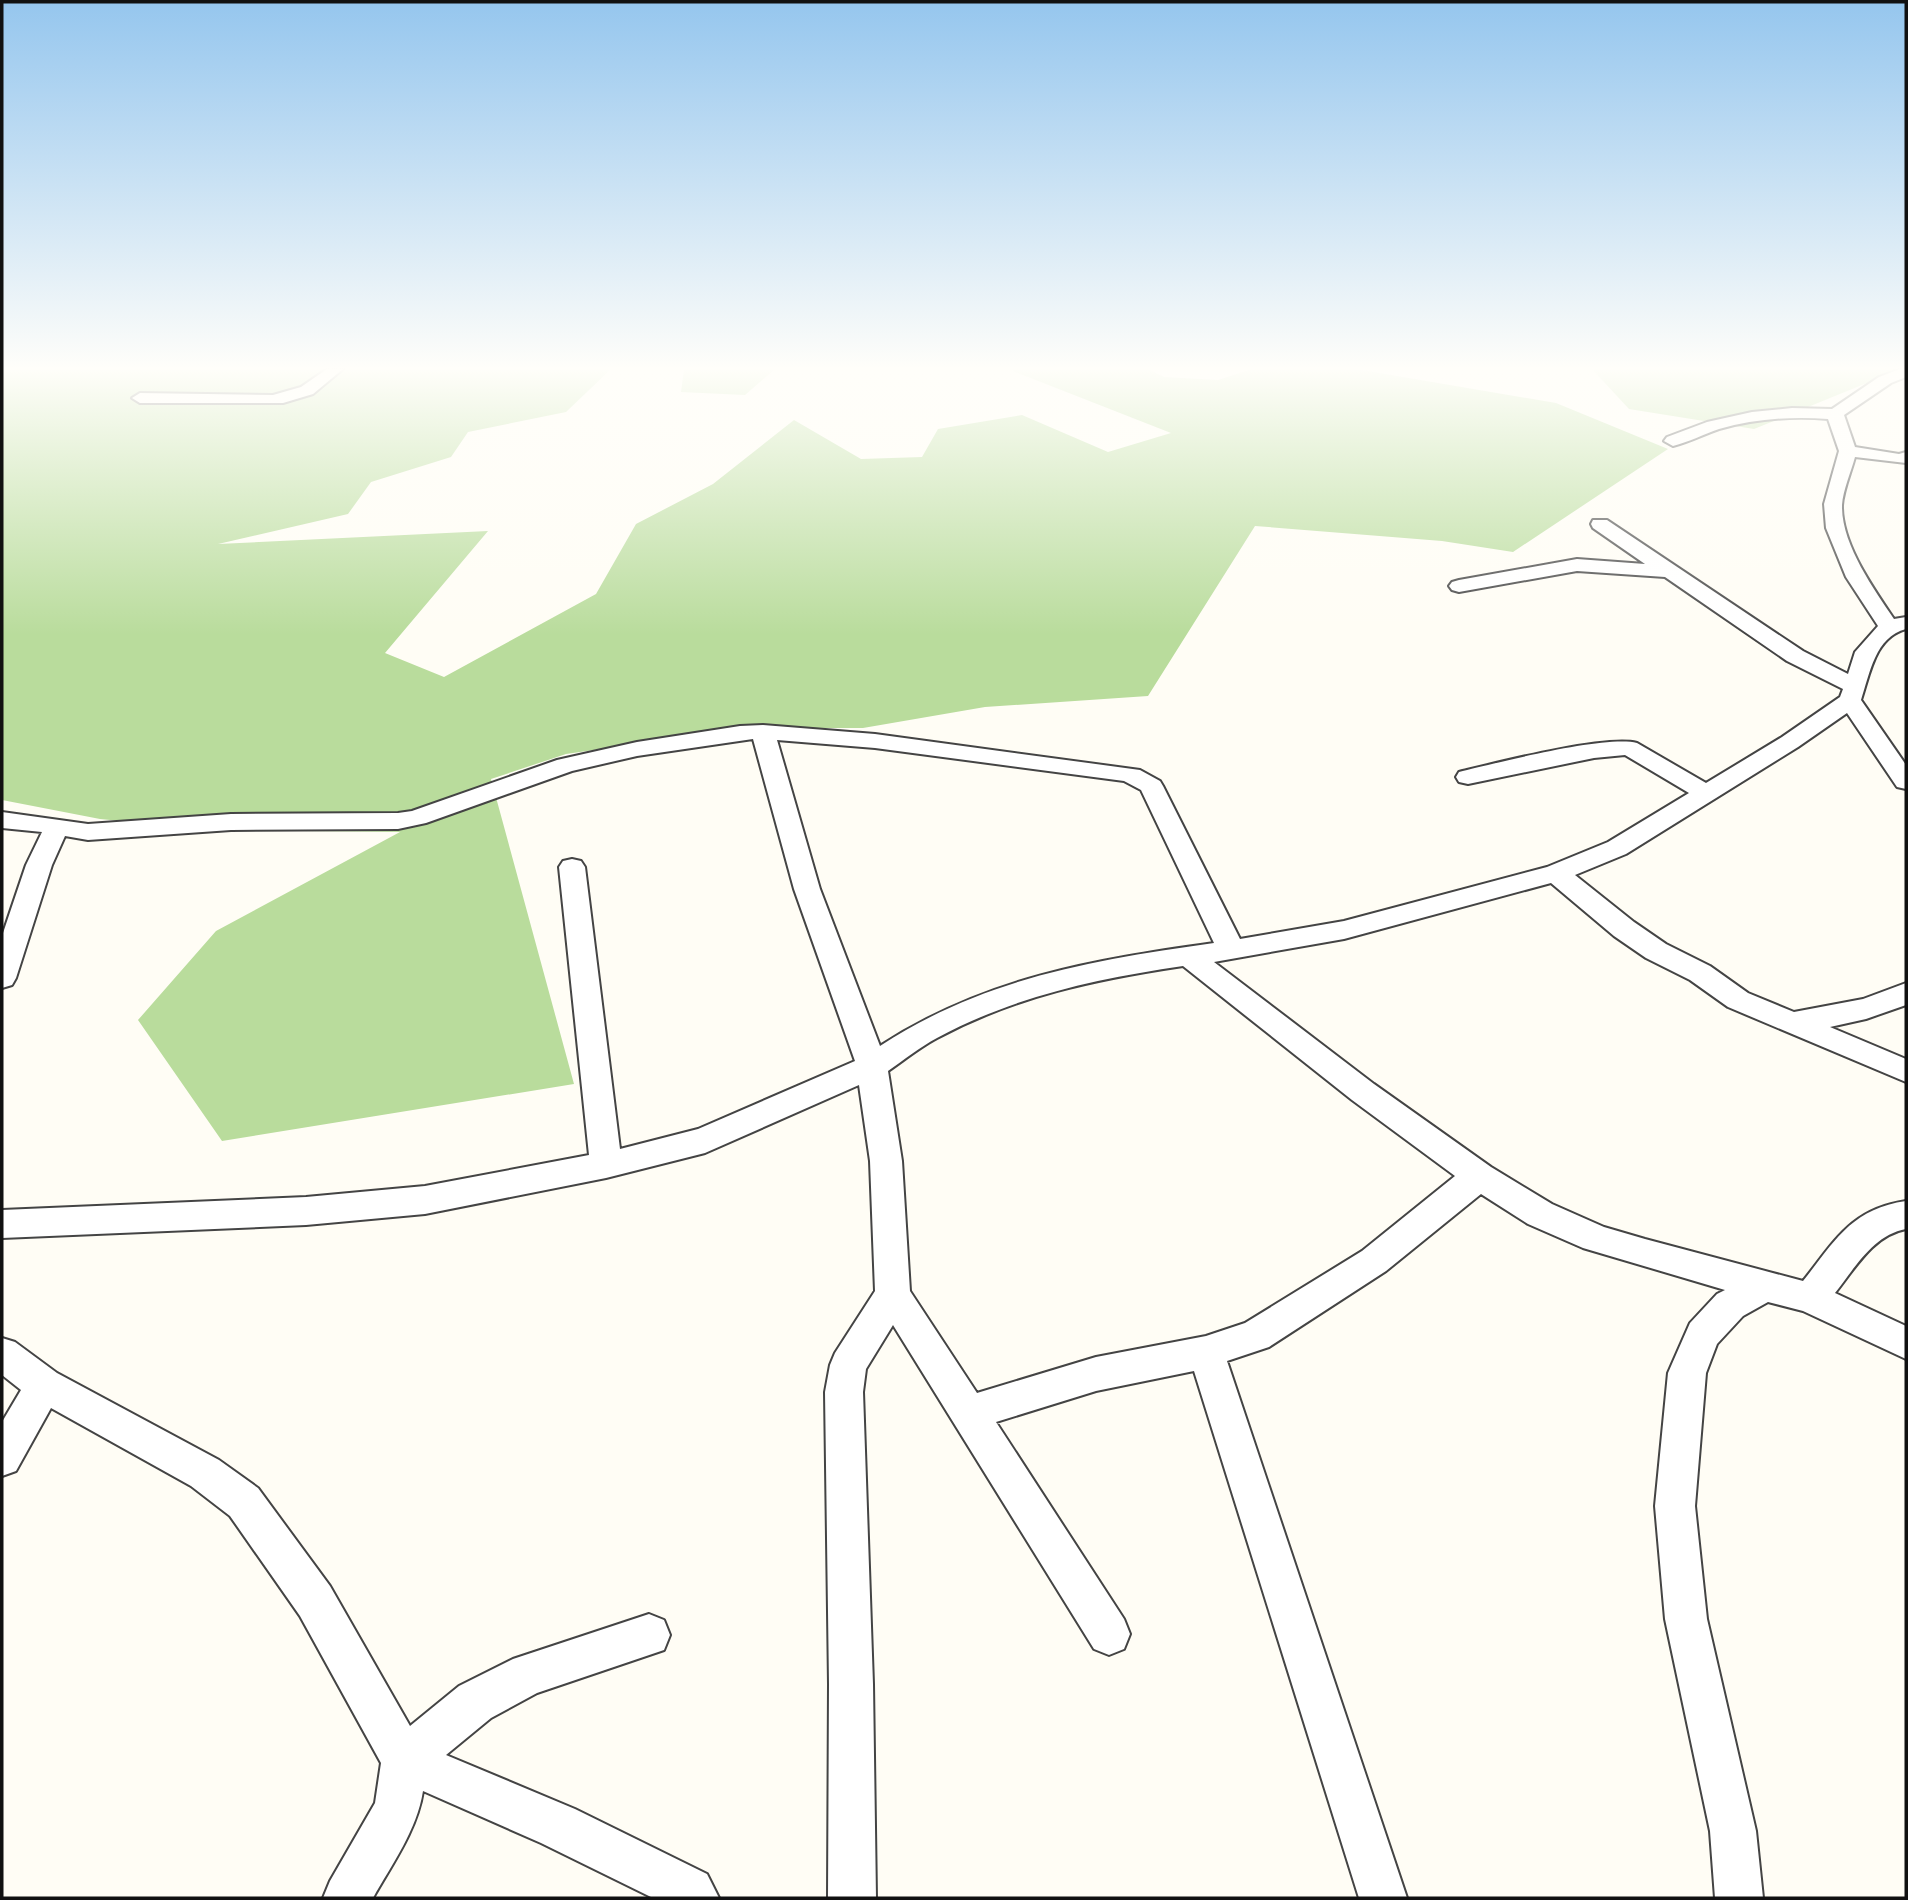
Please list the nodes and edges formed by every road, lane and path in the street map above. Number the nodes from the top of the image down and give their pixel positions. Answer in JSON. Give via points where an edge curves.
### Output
{"nodes":[{"id":1,"x":1845,"y":458,"type":"edge"},
{"id":2,"x":1600,"y":524,"type":"dead end"},
{"id":3,"x":1670,"y":571,"type":"junction"},
{"id":4,"x":1459,"y":586,"type":"dead end"},
{"id":5,"x":1898,"y":625,"type":"edge"},
{"id":6,"x":1852,"y":693,"type":"junction"},
{"id":7,"x":763,"y":732,"type":"junction"},
{"id":8,"x":1468,"y":777,"type":"dead end"},
{"id":9,"x":1906,"y":782,"type":"edge"},
{"id":10,"x":1707,"y":794,"type":"junction"},
{"id":11,"x":2,"y":820,"type":"edge"},
{"id":12,"x":56,"y":829,"type":"junction"},
{"id":13,"x":572,"y":867,"type":"dead end"},
{"id":14,"x":1556,"y":873,"type":"junction"},
{"id":15,"x":1231,"y":950,"type":"junction"},
{"id":16,"x":1188,"y":956,"type":"junction"},
{"id":17,"x":2,"y":978,"type":"edge"},
{"id":18,"x":1906,"y":993,"type":"edge"},
{"id":19,"x":1793,"y":1023,"type":"junction"},
{"id":20,"x":872,"y":1066,"type":"junction"},
{"id":21,"x":1906,"y":1071,"type":"edge"},
{"id":22,"x":606,"y":1165,"type":"junction"},
{"id":23,"x":1479,"y":1176,"type":"junction"},
{"id":24,"x":1906,"y":1215,"type":"edge"},
{"id":25,"x":2,"y":1224,"type":"edge"},
{"id":26,"x":1763,"y":1287,"type":"junction"},
{"id":27,"x":893,"y":1294,"type":"junction"},
{"id":28,"x":1810,"y":1298,"type":"junction"},
{"id":29,"x":1906,"y":1343,"type":"edge"},
{"id":30,"x":1206,"y":1352,"type":"junction"},
{"id":31,"x":2,"y":1354,"type":"edge"},
{"id":32,"x":44,"y":1385,"type":"junction"},
{"id":33,"x":970,"y":1413,"type":"junction"},
{"id":34,"x":2,"y":1458,"type":"edge"},
{"id":35,"x":1109,"y":1634,"type":"dead end"},
{"id":36,"x":649,"y":1635,"type":"dead end"},
{"id":37,"x":404,"y":1760,"type":"junction"},
{"id":38,"x":346,"y":1898,"type":"edge"},
{"id":39,"x":695,"y":1898,"type":"edge"},
{"id":40,"x":852,"y":1898,"type":"edge"},
{"id":41,"x":1383,"y":1898,"type":"edge"},
{"id":42,"x":1739,"y":1898,"type":"edge"}],
"edges":[{"from":1,"to":5,"type":"street","via":[[1833,504],[1835,528],[1856,578]]},
{"from":2,"to":3,"type":"street"},
{"from":3,"to":4,"type":"street","via":[[1577,565]]},
{"from":3,"to":6,"type":"street"},
{"from":5,"to":6,"type":"street","via":[[1878,636],[1866,653]]},
{"from":6,"to":9,"type":"street"},
{"from":6,"to":10,"type":"street","via":[[1790,742]]},
{"from":7,"to":12,"type":"street","via":[[637,749],[565,765],[398,821],[231,822],[88,832]]},
{"from":7,"to":15,"type":"street","via":[[875,741],[1131,775],[1151,786]]},
{"from":7,"to":20,"type":"street","via":[[807,889]]},
{"from":8,"to":10,"type":"street","via":[[1619,748],[1636,751]]},
{"from":10,"to":14,"type":"street","via":[[1617,848]]},
{"from":11,"to":12,"type":"street"},
{"from":12,"to":17,"type":"street","via":[[39,864]]},
{"from":13,"to":22,"type":"street"},
{"from":14,"to":15,"type":"street","via":[[1344,930]]},
{"from":14,"to":19,"type":"street","via":[[1656,951],[1700,973],[1738,1000]]},
{"from":15,"to":16,"type":"street"},
{"from":16,"to":20,"type":"street","via":[[1106,968],[992,1000],[925,1031]]},
{"from":16,"to":23,"type":"street"},
{"from":18,"to":19,"type":"street","via":[[1853,1013]]},
{"from":19,"to":21,"type":"street"},
{"from":20,"to":22,"type":"street","via":[[705,1140]]},
{"from":20,"to":27,"type":"street","via":[[886,1161]]},
{"from":22,"to":25,"type":"street","via":[[425,1200],[306,1211]]},
{"from":23,"to":26,"type":"street","via":[[1540,1214],[1595,1238]]},
{"from":23,"to":30,"type":"street","via":[[1374,1261],[1306,1306],[1256,1336]]},
{"from":24,"to":28,"type":"street","via":[[1883,1219],[1858,1238]]},
{"from":26,"to":28,"type":"street"},
{"from":26,"to":42,"type":"street","via":[[1731,1305],[1703,1334],[1687,1373],[1675,1506],[1686,1619],[1733,1831]]},
{"from":27,"to":33,"type":"street"},
{"from":27,"to":40,"type":"street","via":[[848,1365],[844,1392]]},
{"from":28,"to":29,"type":"street"},
{"from":30,"to":33,"type":"street","via":[[1096,1374]]},
{"from":30,"to":41,"type":"street"},
{"from":31,"to":32,"type":"street"},
{"from":32,"to":34,"type":"street"},
{"from":32,"to":37,"type":"street","via":[[205,1473],[244,1502],[315,1601]]},
{"from":33,"to":35,"type":"street"},
{"from":36,"to":37,"type":"street","via":[[528,1674],[475,1702]]},
{"from":37,"to":38,"type":"street","via":[[397,1809]]},
{"from":37,"to":39,"type":"street","via":[[558,1826],[690,1891]]}]}
